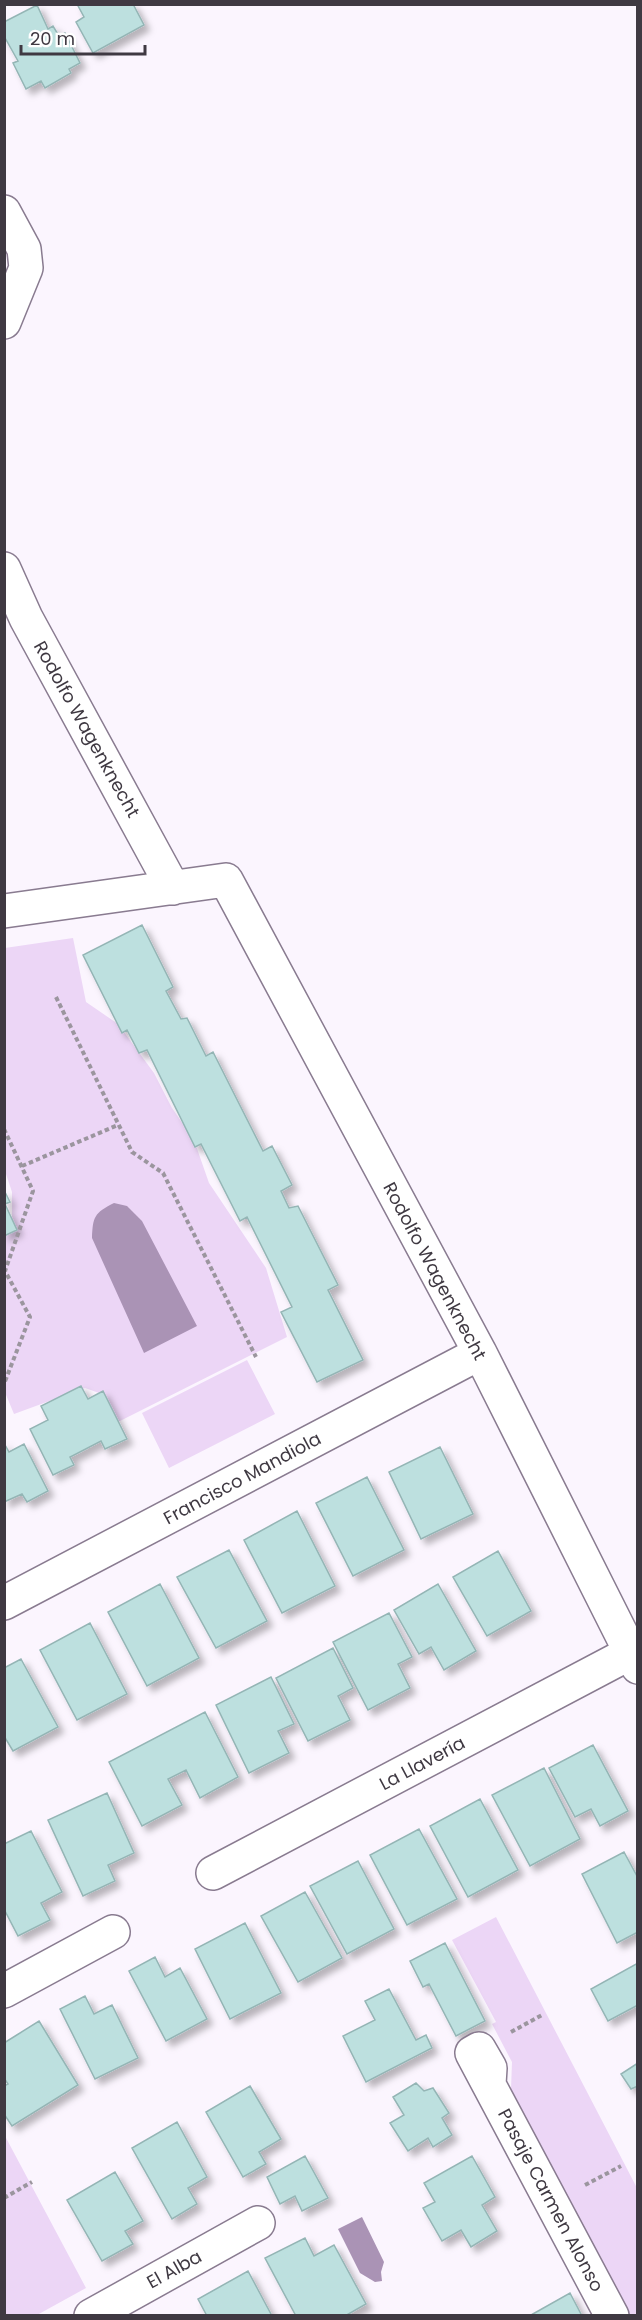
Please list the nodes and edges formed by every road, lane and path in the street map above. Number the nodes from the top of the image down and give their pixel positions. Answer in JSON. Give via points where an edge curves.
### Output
{"nodes":[{"id":1,"x":4,"y":212,"type":"edge"},
{"id":2,"x":4,"y":322,"type":"edge"},
{"id":3,"x":4,"y":569,"type":"edge"},
{"id":4,"x":173,"y":888,"type":"junction"},
{"id":5,"x":4,"y":911,"type":"edge"},
{"id":6,"x":56,"y":997,"type":"dead end"},
{"id":7,"x":118,"y":1125,"type":"junction"},
{"id":8,"x":4,"y":1130,"type":"edge"},
{"id":9,"x":21,"y":1166,"type":"junction"},
{"id":10,"x":480,"y":1353,"type":"junction"},
{"id":11,"x":256,"y":1357,"type":"dead end"},
{"id":12,"x":4,"y":1384,"type":"edge"},
{"id":13,"x":4,"y":1603,"type":"edge"},
{"id":14,"x":634,"y":1660,"type":"edge"},
{"id":15,"x":213,"y":1873,"type":"dead end"},
{"id":16,"x":113,"y":1932,"type":"dead end"},
{"id":17,"x":4,"y":1991,"type":"edge"},
{"id":18,"x":542,"y":2015,"type":"dead end"},
{"id":19,"x":514,"y":2043,"type":"dead end"},
{"id":20,"x":489,"y":2084,"type":"dead end"},
{"id":21,"x":621,"y":2166,"type":"dead end"},
{"id":22,"x":580,"y":2174,"type":"dead end"},
{"id":23,"x":32,"y":2182,"type":"dead end"},
{"id":24,"x":4,"y":2198,"type":"edge"},
{"id":25,"x":258,"y":2223,"type":"dead end"},
{"id":26,"x":91,"y":2316,"type":"edge"},
{"id":27,"x":612,"y":2316,"type":"edge"}],
"edges":[{"from":1,"to":2,"type":"street","via":[[24,249],[26,268]]},
{"from":3,"to":4,"type":"street","name":"Rodolfo Wagenknecht","via":[[26,618]]},
{"from":4,"to":5,"type":"street"},
{"from":4,"to":10,"type":"street","name":"Rodolfo Wagenknecht","via":[[226,880]]},
{"from":6,"to":7,"type":"path"},
{"from":7,"to":9,"type":"path"},
{"from":7,"to":11,"type":"path","via":[[132,1152],[163,1173]]},
{"from":8,"to":9,"type":"path"},
{"from":9,"to":12,"type":"path","via":[[33,1191],[5,1271],[30,1317]]},
{"from":10,"to":13,"type":"street","name":"Francisco Mandiola"},
{"from":10,"to":14,"type":"street","name":"Rodolfo Wagenknecht"},
{"from":14,"to":15,"type":"street","name":"La Llavería"},
{"from":16,"to":17,"type":"street"},
{"from":18,"to":19,"type":"path","via":[[509,2033]]},
{"from":20,"to":27,"type":"street","name":"Pasaje Carmen Alonso"},
{"from":21,"to":22,"type":"path","via":[[585,2185]]},
{"from":23,"to":24,"type":"path"},
{"from":25,"to":26,"type":"street","name":"El Alba"}]}
